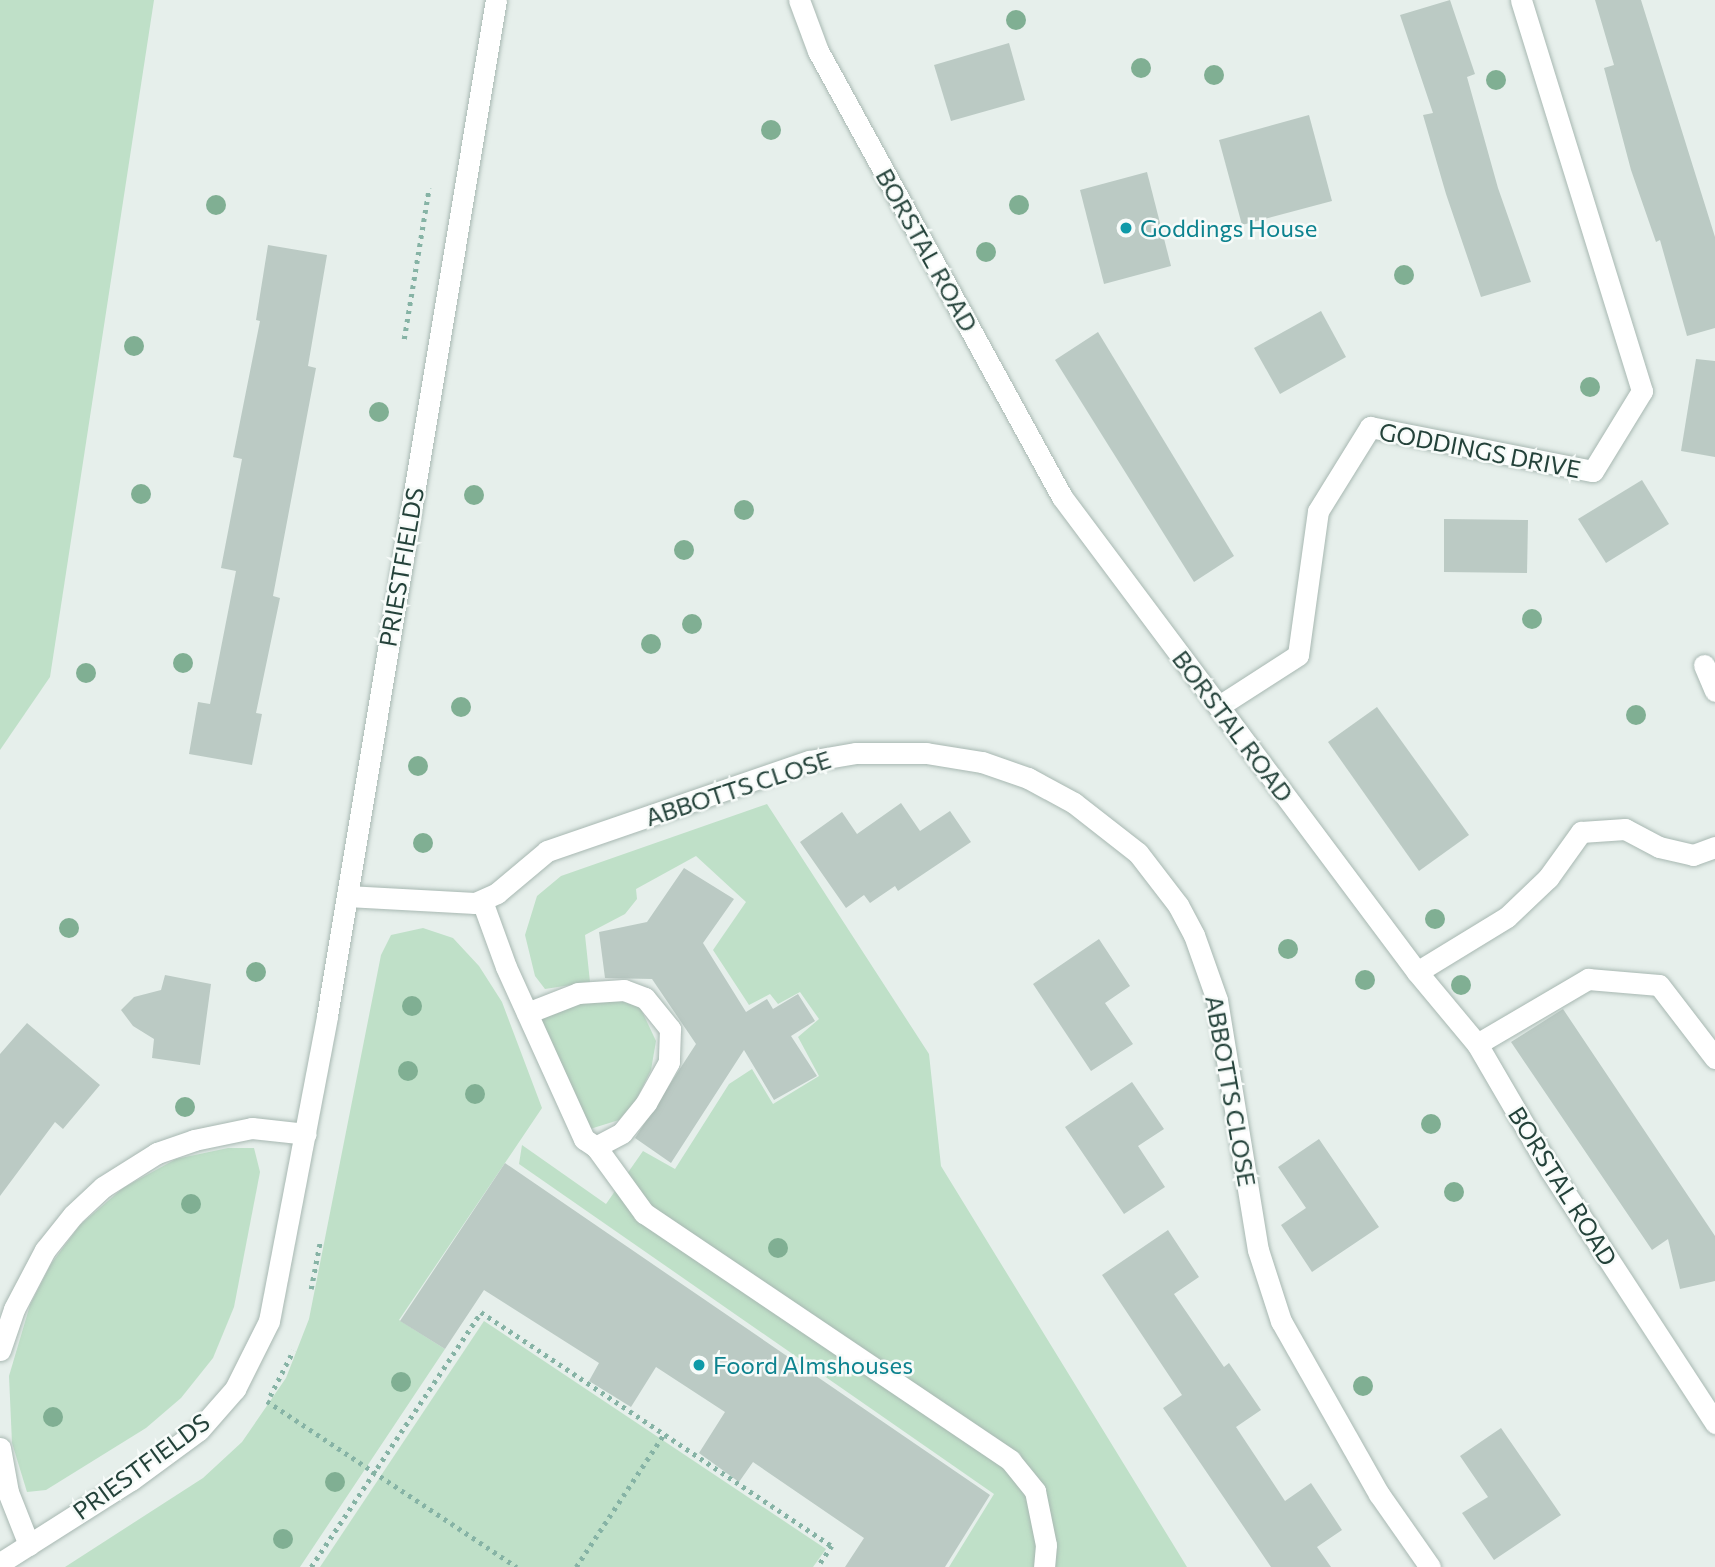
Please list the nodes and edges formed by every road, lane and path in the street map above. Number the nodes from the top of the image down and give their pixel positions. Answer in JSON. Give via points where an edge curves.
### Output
{"nodes":[{"id":1,"x":496,"y":0,"type":"edge"},
{"id":2,"x":799,"y":0,"type":"edge"},
{"id":3,"x":1521,"y":0,"type":"edge"},
{"id":4,"x":429,"y":185,"type":"dead end"},
{"id":5,"x":402,"y":349,"type":"dead end"},
{"id":6,"x":1704,"y":665,"type":"dead end"},
{"id":7,"x":1715,"y":691,"type":"edge"},
{"id":8,"x":1219,"y":706,"type":"junction"},
{"id":9,"x":1715,"y":847,"type":"edge"},
{"id":10,"x":347,"y":896,"type":"junction"},
{"id":11,"x":482,"y":901,"type":"junction"},
{"id":12,"x":1417,"y":972,"type":"junction"},
{"id":13,"x":527,"y":1013,"type":"junction"},
{"id":14,"x":1477,"y":1044,"type":"junction"},
{"id":15,"x":1715,"y":1058,"type":"edge"},
{"id":16,"x":306,"y":1133,"type":"junction"},
{"id":17,"x":596,"y":1147,"type":"junction"},
{"id":18,"x":0,"y":1350,"type":"edge"},
{"id":19,"x":267,"y":1401,"type":"dead end"},
{"id":20,"x":1715,"y":1423,"type":"edge"},
{"id":21,"x":664,"y":1434,"type":"junction"},
{"id":22,"x":0,"y":1448,"type":"edge"},
{"id":23,"x":375,"y":1472,"type":"junction"},
{"id":24,"x":29,"y":1545,"type":"junction"},
{"id":25,"x":0,"y":1563,"type":"edge"},
{"id":26,"x":311,"y":1567,"type":"edge"},
{"id":27,"x":517,"y":1567,"type":"edge"},
{"id":28,"x":576,"y":1567,"type":"edge"},
{"id":29,"x":818,"y":1567,"type":"edge"},
{"id":30,"x":1044,"y":1567,"type":"edge"},
{"id":31,"x":1430,"y":1567,"type":"edge"}],
"edges":[{"from":1,"to":10,"type":"street","name":"PRIESTFIELDS"},
{"from":2,"to":8,"type":"street","name":"BORSTAL ROAD","via":[[818,51],[1062,497]]},
{"from":3,"to":8,"type":"street","name":"GODDINGS DRIVE","via":[[1642,391],[1593,471],[1370,427],[1318,511],[1298,655]]},
{"from":4,"to":5,"type":"path"},
{"from":6,"to":7,"type":"street"},
{"from":8,"to":12,"type":"street","name":"BORSTAL ROAD"},
{"from":9,"to":12,"type":"street","via":[[1693,855],[1659,847],[1625,829],[1581,832],[1548,878],[1507,917]]},
{"from":10,"to":11,"type":"street","via":[[441,904]]},
{"from":10,"to":16,"type":"street","name":"PRIESTFIELDS"},
{"from":11,"to":13,"type":"street"},
{"from":11,"to":31,"type":"street","name":"ABBOTTS CLOSE","via":[[547,851],[809,761],[856,752],[926,753],[990,764],[1045,787],[1099,820],[1138,853],[1165,887],[1203,955],[1224,1033],[1258,1250],[1280,1321],[1379,1494]]},
{"from":12,"to":14,"type":"street","name":"BORSTAL ROAD"},
{"from":13,"to":17,"type":"street","via":[[584,1139]]},
{"from":13,"to":17,"type":"street","via":[[579,993],[624,990],[645,998],[670,1029],[669,1062],[646,1103],[622,1133]]},
{"from":14,"to":15,"type":"street","via":[[1588,979],[1659,985]]},
{"from":14,"to":20,"type":"street","name":"BORSTAL ROAD","via":[[1551,1171]]},
{"from":16,"to":18,"type":"street","via":[[252,1128],[194,1140],[157,1153],[103,1187],[73,1214],[45,1250],[14,1309]]},
{"from":16,"to":24,"type":"street","name":"PRIESTFIELDS","via":[[269,1321],[235,1389],[199,1430]]},
{"from":17,"to":30,"type":"street","via":[[643,1213],[985,1441],[1024,1473],[1040,1504]]},
{"from":19,"to":23,"type":"path"},
{"from":21,"to":23,"type":"path","via":[[481,1312]]},
{"from":21,"to":28,"type":"path"},
{"from":21,"to":29,"type":"path","via":[[832,1546]]},
{"from":22,"to":24,"type":"street","via":[[8,1492]]},
{"from":23,"to":26,"type":"path"},
{"from":23,"to":27,"type":"path"},
{"from":24,"to":25,"type":"street","name":"PRIESTFIELDS"}]}
